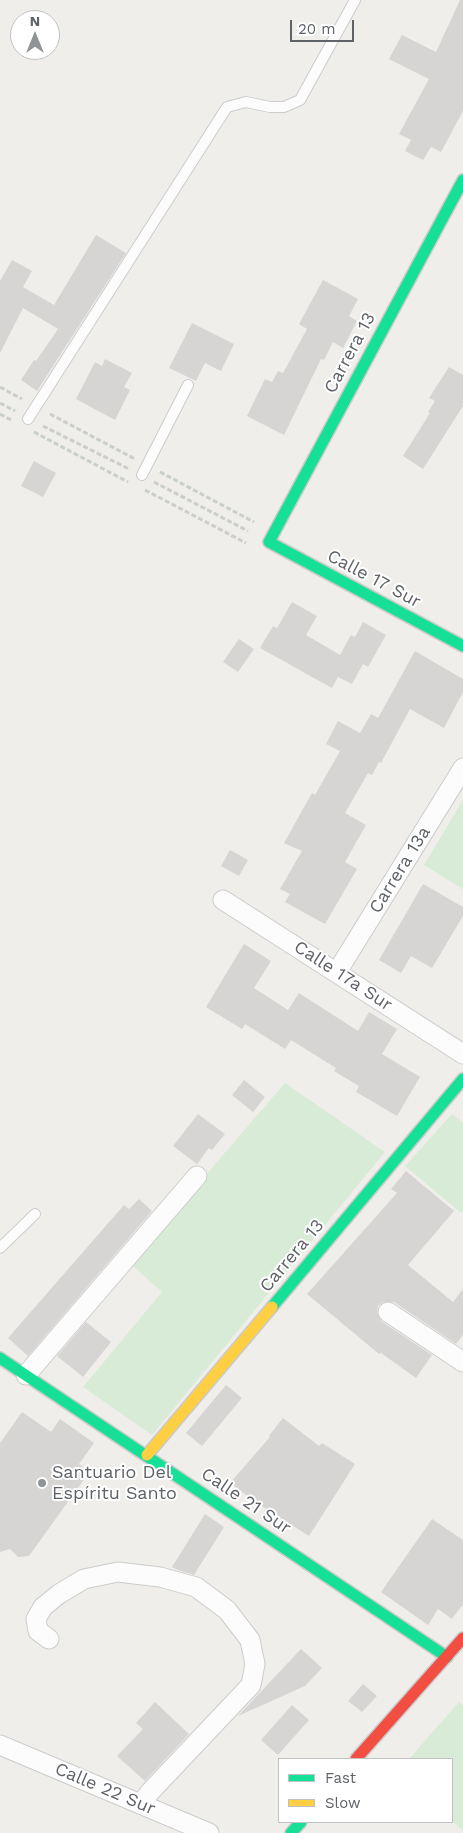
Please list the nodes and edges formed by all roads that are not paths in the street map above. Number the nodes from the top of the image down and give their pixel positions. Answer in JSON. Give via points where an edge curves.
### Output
{"nodes":[{"id":1,"x":355,"y":0,"type":"edge"},
{"id":2,"x":463,"y":180,"type":"edge"},
{"id":3,"x":188,"y":385,"type":"dead end"},
{"id":4,"x":27,"y":423,"type":"road end"},
{"id":5,"x":142,"y":475,"type":"dead end"},
{"id":6,"x":271,"y":537,"type":"joint"},
{"id":7,"x":463,"y":646,"type":"edge"},
{"id":8,"x":463,"y":768,"type":"edge"},
{"id":9,"x":223,"y":900,"type":"dead end"},
{"id":10,"x":337,"y":972,"type":"junction"},
{"id":11,"x":463,"y":1054,"type":"edge"},
{"id":12,"x":463,"y":1079,"type":"edge"},
{"id":13,"x":197,"y":1176,"type":"dead end"},
{"id":14,"x":35,"y":1214,"type":"dead end"},
{"id":15,"x":0,"y":1248,"type":"edge"},
{"id":16,"x":388,"y":1312,"type":"dead end"},
{"id":17,"x":0,"y":1358,"type":"edge"},
{"id":18,"x":463,"y":1362,"type":"edge"},
{"id":19,"x":26,"y":1375,"type":"junction"},
{"id":20,"x":147,"y":1455,"type":"junction"},
{"id":21,"x":463,"y":1638,"type":"edge"},
{"id":22,"x":49,"y":1639,"type":"dead end"},
{"id":23,"x":447,"y":1657,"type":"junction"},
{"id":24,"x":0,"y":1745,"type":"edge"},
{"id":25,"x":357,"y":1758,"type":"edge"},
{"id":26,"x":141,"y":1804,"type":"junction"},
{"id":27,"x":300,"y":1823,"type":"edge"},
{"id":28,"x":209,"y":1833,"type":"edge"},
{"id":29,"x":291,"y":1833,"type":"edge"}],
"edges":[{"from":1,"to":4,"type":"lane","via":[[300,100],[284,107],[246,102],[227,107]]},
{"from":2,"to":6,"type":"street","name":"Carrera 13"},
{"from":3,"to":5,"type":"lane"},
{"from":6,"to":7,"type":"street","name":"Calle 17 Sur"},
{"from":8,"to":10,"type":"street","name":"Carrera 13a"},
{"from":9,"to":10,"type":"street","name":"Calle 17a Sur"},
{"from":10,"to":11,"type":"street","name":"Calle 17a Sur"},
{"from":12,"to":20,"type":"street","name":"Carrera 13"},
{"from":13,"to":19,"type":"street"},
{"from":14,"to":15,"type":"lane"},
{"from":16,"to":18,"type":"street"},
{"from":17,"to":19,"type":"street","name":"Calle 21 Sur"},
{"from":19,"to":20,"type":"street","name":"Calle 21 Sur"},
{"from":20,"to":23,"type":"street","name":"Calle 21 Sur"},
{"from":21,"to":23,"type":"street"},
{"from":22,"to":26,"type":"street","via":[[38,1631],[36,1619],[42,1607],[84,1579],[118,1572],[196,1586],[227,1610],[250,1640],[255,1664],[251,1685]]},
{"from":23,"to":25,"type":"street"},
{"from":24,"to":26,"type":"street","name":"Calle 22 Sur"},
{"from":26,"to":28,"type":"street","name":"Calle 22 Sur"},
{"from":27,"to":29,"type":"street"}]}
